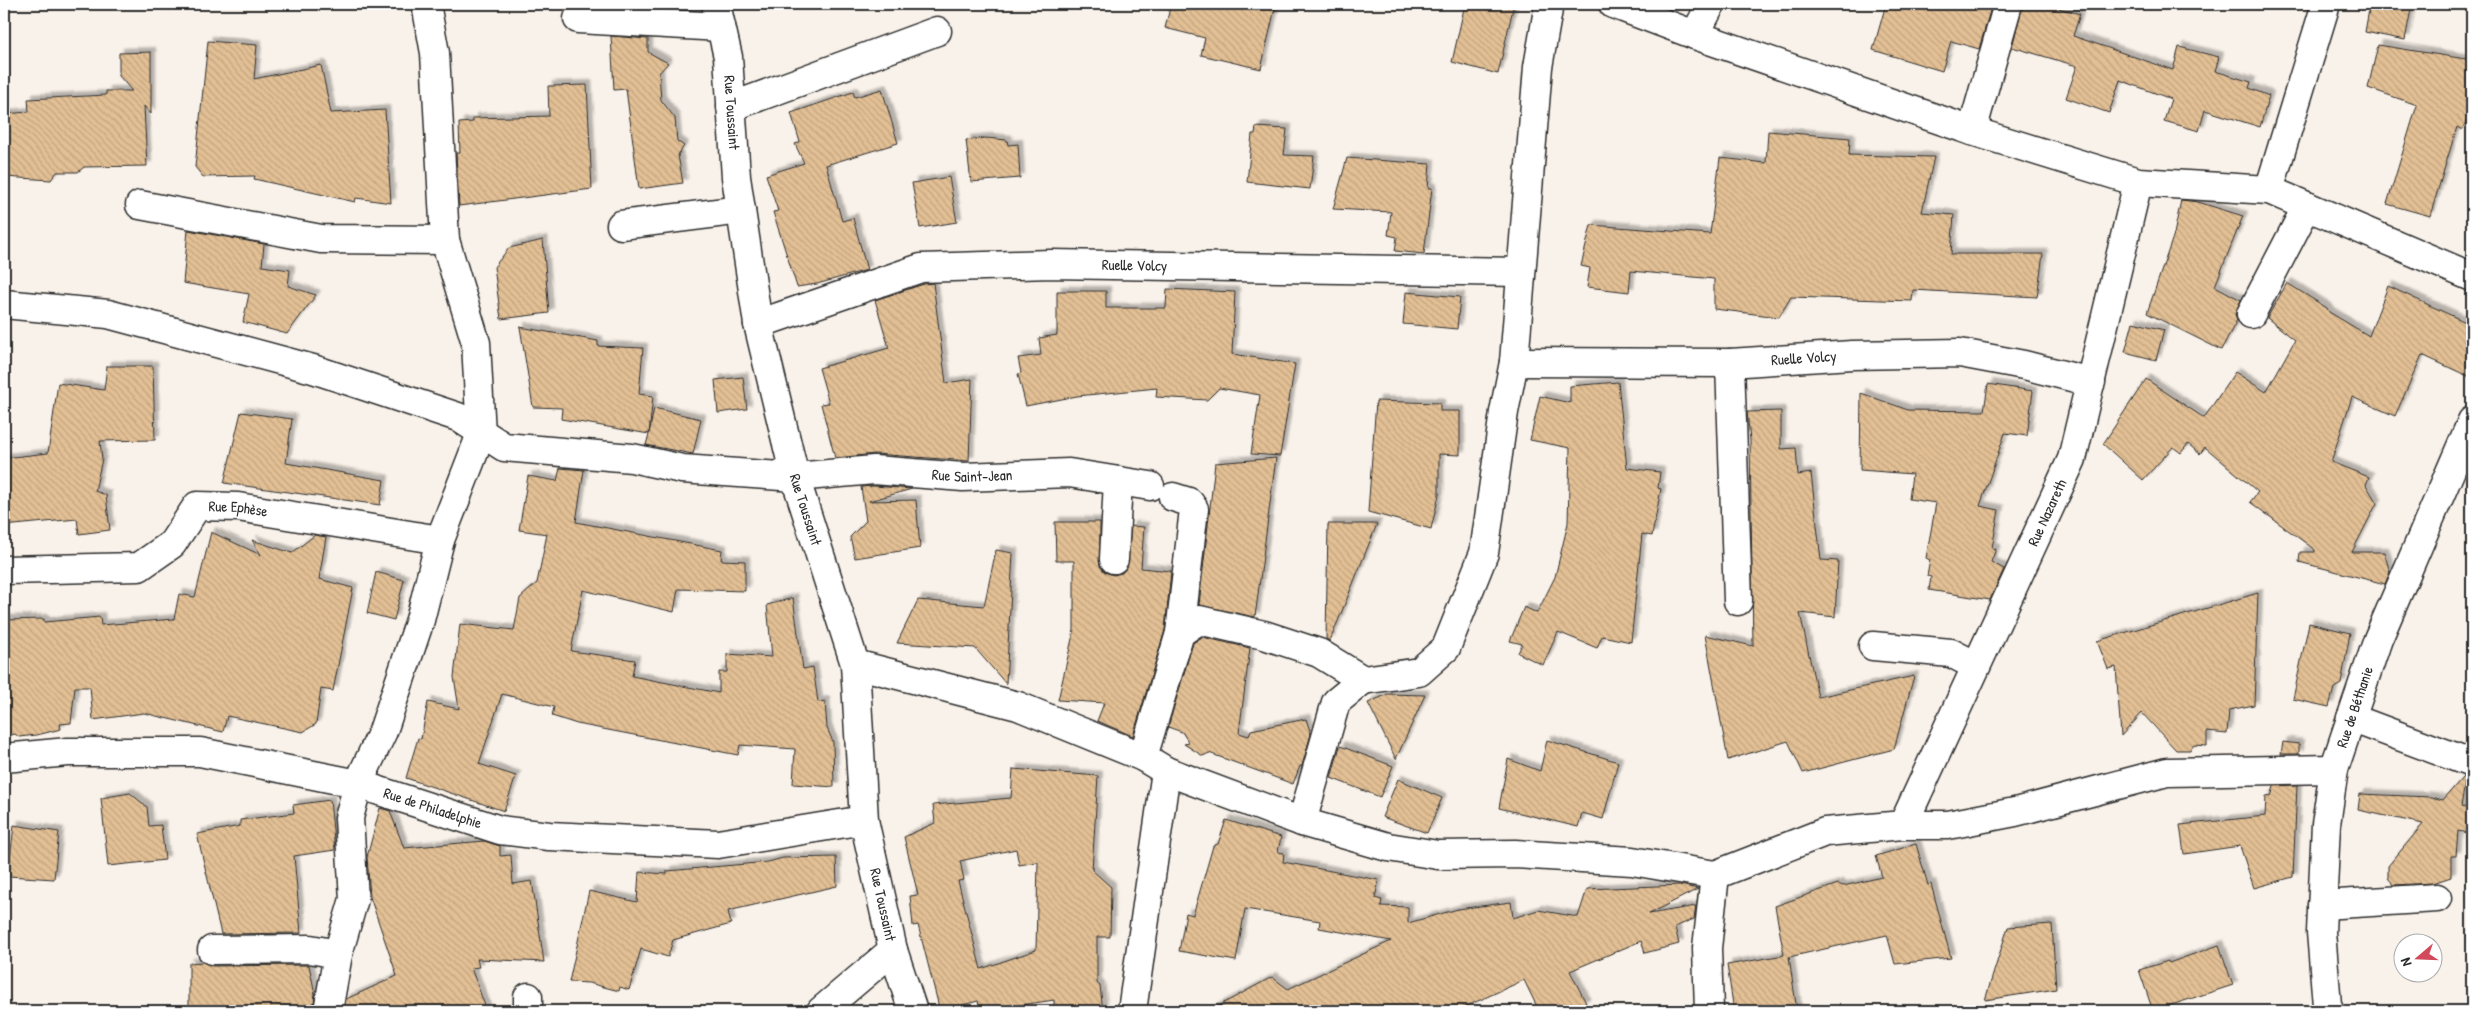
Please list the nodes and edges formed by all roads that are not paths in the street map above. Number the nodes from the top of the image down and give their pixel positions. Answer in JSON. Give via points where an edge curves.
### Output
{"nodes":[{"id":1,"x":426,"y":4,"type":"edge"},
{"id":2,"x":1549,"y":4,"type":"edge"},
{"id":3,"x":1613,"y":4,"type":"edge"},
{"id":4,"x":1710,"y":4,"type":"edge"},
{"id":5,"x":2008,"y":4,"type":"edge"},
{"id":6,"x":2326,"y":4,"type":"edge"},
{"id":7,"x":718,"y":15,"type":"edge"},
{"id":8,"x":578,"y":19,"type":"dead end"},
{"id":9,"x":937,"y":31,"type":"dead end"},
{"id":10,"x":1695,"y":35,"type":"junction"},
{"id":11,"x":731,"y":107,"type":"junction"},
{"id":12,"x":1972,"y":131,"type":"junction"},
{"id":13,"x":2138,"y":182,"type":"junction"},
{"id":14,"x":2269,"y":190,"type":"junction"},
{"id":15,"x":140,"y":205,"type":"dead end"},
{"id":16,"x":2307,"y":206,"type":"junction"},
{"id":17,"x":741,"y":210,"type":"junction"},
{"id":18,"x":621,"y":225,"type":"dead end"},
{"id":19,"x":445,"y":240,"type":"junction"},
{"id":20,"x":1520,"y":272,"type":"junction"},
{"id":21,"x":2472,"y":277,"type":"edge"},
{"id":22,"x":4,"y":304,"type":"edge"},
{"id":23,"x":2251,"y":314,"type":"dead end"},
{"id":24,"x":758,"y":324,"type":"junction"},
{"id":25,"x":1514,"y":362,"type":"junction"},
{"id":26,"x":1730,"y":364,"type":"junction"},
{"id":27,"x":2091,"y":382,"type":"junction"},
{"id":28,"x":2472,"y":421,"type":"edge"},
{"id":29,"x":482,"y":434,"type":"junction"},
{"id":30,"x":795,"y":477,"type":"junction"},
{"id":31,"x":1118,"y":481,"type":"junction"},
{"id":32,"x":440,"y":540,"type":"junction"},
{"id":33,"x":1114,"y":559,"type":"dead end"},
{"id":34,"x":4,"y":570,"type":"edge"},
{"id":35,"x":1738,"y":601,"type":"dead end"},
{"id":36,"x":1180,"y":633,"type":"junction"},
{"id":37,"x":1873,"y":646,"type":"dead end"},
{"id":38,"x":855,"y":664,"type":"junction"},
{"id":39,"x":1976,"y":666,"type":"junction"},
{"id":40,"x":1363,"y":680,"type":"junction"},
{"id":41,"x":2351,"y":718,"type":"junction"},
{"id":42,"x":4,"y":758,"type":"edge"},
{"id":43,"x":2471,"y":763,"type":"edge"},
{"id":44,"x":1155,"y":764,"type":"junction"},
{"id":45,"x":2334,"y":769,"type":"junction"},
{"id":46,"x":358,"y":784,"type":"junction"},
{"id":47,"x":864,"y":820,"type":"junction"},
{"id":48,"x":1302,"y":822,"type":"junction"},
{"id":49,"x":1904,"y":825,"type":"junction"},
{"id":50,"x":1715,"y":875,"type":"junction"},
{"id":51,"x":2437,"y":898,"type":"dead end"},
{"id":52,"x":2322,"y":905,"type":"junction"},
{"id":53,"x":212,"y":950,"type":"dead end"},
{"id":54,"x":893,"y":950,"type":"junction"},
{"id":55,"x":338,"y":954,"type":"junction"},
{"id":56,"x":328,"y":1011,"type":"edge"},
{"id":57,"x":821,"y":1011,"type":"edge"},
{"id":58,"x":913,"y":1011,"type":"edge"},
{"id":59,"x":1132,"y":1011,"type":"edge"},
{"id":60,"x":1708,"y":1011,"type":"edge"},
{"id":61,"x":2330,"y":1011,"type":"edge"}],
"edges":[{"from":1,"to":19,"type":"street","via":[[435,54]]},
{"from":2,"to":20,"type":"street","via":[[1538,67]]},
{"from":3,"to":10,"type":"street"},
{"from":4,"to":10,"type":"street"},
{"from":5,"to":12,"type":"street"},
{"from":6,"to":14,"type":"street"},
{"from":7,"to":8,"type":"street"},
{"from":7,"to":11,"type":"street","name":"Rue Toussaint","via":[[728,57]]},
{"from":9,"to":11,"type":"street"},
{"from":10,"to":12,"type":"street"},
{"from":11,"to":17,"type":"street","name":"Rue Toussaint"},
{"from":12,"to":13,"type":"street"},
{"from":13,"to":14,"type":"street"},
{"from":13,"to":27,"type":"street","name":"Rue Nazareth"},
{"from":14,"to":16,"type":"street"},
{"from":15,"to":19,"type":"street","via":[[321,239]]},
{"from":16,"to":21,"type":"street"},
{"from":16,"to":23,"type":"street"},
{"from":17,"to":18,"type":"street"},
{"from":17,"to":24,"type":"street","name":"Rue Toussaint"},
{"from":19,"to":29,"type":"street","via":[[476,343]]},
{"from":20,"to":24,"type":"street","name":"Ruelle Volcy","via":[[1061,264],[921,268]]},
{"from":20,"to":25,"type":"street"},
{"from":22,"to":29,"type":"street","name":"Rue Saint-Jean","via":[[108,314],[313,369],[458,417]]},
{"from":24,"to":30,"type":"street","name":"Rue Toussaint"},
{"from":25,"to":26,"type":"street","name":"Ruelle Volcy"},
{"from":25,"to":40,"type":"street","via":[[1484,553],[1446,648],[1419,672]]},
{"from":26,"to":27,"type":"street","name":"Ruelle Volcy","via":[[1852,355],[1960,353]]},
{"from":26,"to":35,"type":"street"},
{"from":27,"to":39,"type":"street","name":"Rue Nazareth","via":[[2072,459]]},
{"from":28,"to":41,"type":"street","name":"Rue de Béthanie","via":[[2378,639]]},
{"from":29,"to":30,"type":"street","name":"Rue Saint-Jean","via":[[504,447],[632,458],[682,469]]},
{"from":29,"to":32,"type":"street"},
{"from":30,"to":31,"type":"street","name":"Rue Saint-Jean","via":[[874,470],[964,477],[1069,473]]},
{"from":30,"to":38,"type":"street","name":"Rue Toussaint"},
{"from":31,"to":33,"type":"street"},
{"from":31,"to":36,"type":"street","name":"Rue Saint-Jean","via":[[1189,502],[1194,509]]},
{"from":32,"to":34,"type":"street","name":"Rue Ephèse","via":[[238,507],[197,506],[172,544],[138,567]]},
{"from":32,"to":46,"type":"street","via":[[420,620],[383,731]]},
{"from":36,"to":40,"type":"street","via":[[1199,620],[1264,635],[1319,653]]},
{"from":36,"to":44,"type":"street"},
{"from":37,"to":39,"type":"street","via":[[1952,654]]},
{"from":38,"to":44,"type":"street","via":[[1018,706]]},
{"from":38,"to":47,"type":"street","name":"Rue Toussaint"},
{"from":39,"to":49,"type":"street","name":"Rue Nazareth"},
{"from":40,"to":48,"type":"street","via":[[1336,702]]},
{"from":41,"to":43,"type":"street"},
{"from":41,"to":45,"type":"street","name":"Rue de Béthanie"},
{"from":42,"to":46,"type":"street","name":"Rue de Philadelphie","via":[[68,752],[200,752]]},
{"from":44,"to":48,"type":"street"},
{"from":44,"to":59,"type":"street"},
{"from":45,"to":49,"type":"street","via":[[2167,772],[2015,812],[1948,825]]},
{"from":45,"to":52,"type":"street","name":"Rue de Béthanie","via":[[2326,824]]},
{"from":46,"to":47,"type":"street","name":"Rue de Philadelphie","via":[[500,830],[549,836],[718,844]]},
{"from":46,"to":55,"type":"street","via":[[349,818],[354,899]]},
{"from":47,"to":54,"type":"street","name":"Rue Toussaint"},
{"from":48,"to":50,"type":"street","via":[[1388,847],[1438,855],[1515,854],[1632,861]]},
{"from":49,"to":50,"type":"street","via":[[1825,832]]},
{"from":50,"to":60,"type":"street","via":[[1707,948]]},
{"from":51,"to":52,"type":"street"},
{"from":52,"to":61,"type":"street","name":"Rue de Béthanie","via":[[2321,932]]},
{"from":53,"to":55,"type":"street","via":[[310,949]]},
{"from":54,"to":57,"type":"street"},
{"from":54,"to":58,"type":"street","name":"Rue Toussaint"},
{"from":55,"to":56,"type":"street"}]}
